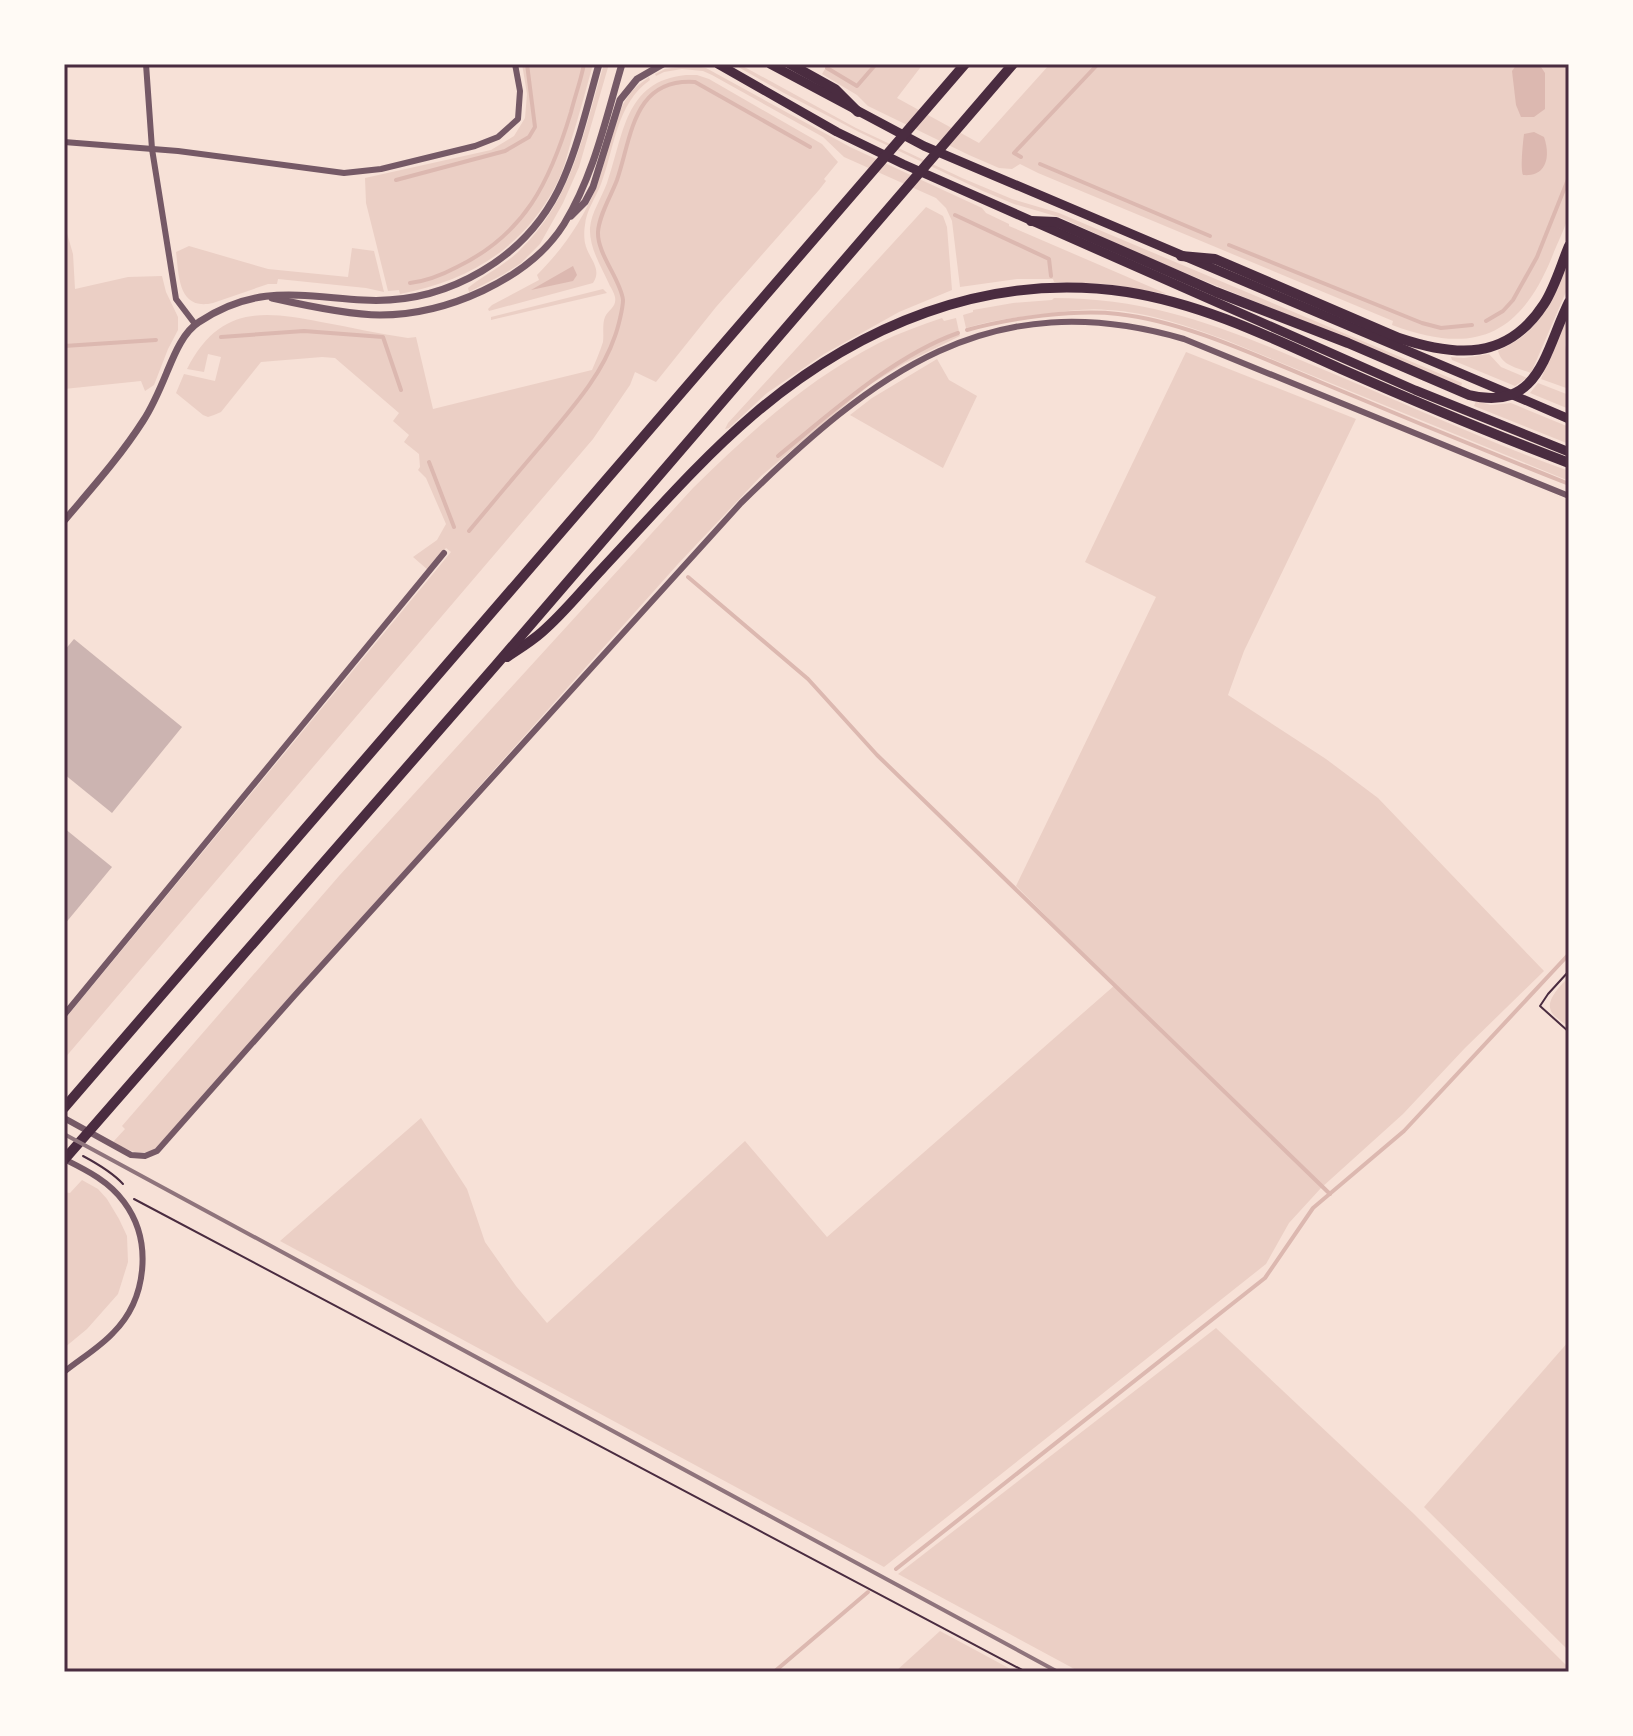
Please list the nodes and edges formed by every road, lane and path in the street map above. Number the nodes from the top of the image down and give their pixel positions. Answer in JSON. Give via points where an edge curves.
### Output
{"nodes":[{"id":1,"x":146,"y":64,"type":"edge"},
{"id":2,"x":515,"y":64,"type":"edge"},
{"id":3,"x":599,"y":64,"type":"edge"},
{"id":4,"x":622,"y":64,"type":"edge"},
{"id":5,"x":663,"y":64,"type":"edge"},
{"id":6,"x":718,"y":64,"type":"edge"},
{"id":7,"x":770,"y":64,"type":"edge"},
{"id":8,"x":790,"y":64,"type":"edge"},
{"id":9,"x":965,"y":64,"type":"edge"},
{"id":10,"x":1013,"y":64,"type":"edge"},
{"id":11,"x":858,"y":112,"type":"junction"},
{"id":12,"x":64,"y":142,"type":"edge"},
{"id":13,"x":152,"y":149,"type":"junction"},
{"id":14,"x":1031,"y":221,"type":"junction"},
{"id":15,"x":564,"y":224,"type":"junction"},
{"id":16,"x":1569,"y":246,"type":"edge"},
{"id":17,"x":1181,"y":256,"type":"junction"},
{"id":18,"x":266,"y":296,"type":"junction"},
{"id":19,"x":1569,"y":302,"type":"edge"},
{"id":20,"x":195,"y":324,"type":"junction"},
{"id":21,"x":1513,"y":395,"type":"junction"},
{"id":22,"x":1569,"y":419,"type":"edge"},
{"id":23,"x":1569,"y":452,"type":"edge"},
{"id":24,"x":1569,"y":463,"type":"edge"},
{"id":25,"x":1569,"y":496,"type":"edge"},
{"id":26,"x":64,"y":521,"type":"edge"},
{"id":27,"x":444,"y":553,"type":"dead end"},
{"id":28,"x":496,"y":665,"type":"junction"},
{"id":29,"x":1569,"y":971,"type":"edge"},
{"id":30,"x":64,"y":1015,"type":"edge"},
{"id":31,"x":1569,"y":1032,"type":"edge"},
{"id":32,"x":68,"y":1104,"type":"edge"},
{"id":33,"x":64,"y":1118,"type":"edge"},
{"id":34,"x":64,"y":1159,"type":"edge"},
{"id":35,"x":133,"y":1198,"type":"dead end"},
{"id":36,"x":64,"y":1372,"type":"edge"},
{"id":37,"x":1026,"y":1672,"type":"edge"}],
"edges":[{"from":1,"to":13,"type":"street"},
{"from":2,"to":13,"type":"street","via":[[518,119],[498,137],[416,162],[344,173]]},
{"from":3,"to":18,"type":"street","via":[[562,183],[535,226],[504,257],[461,283],[416,297]]},
{"from":4,"to":15,"type":"street","via":[[584,188]]},
{"from":5,"to":15,"type":"street","via":[[637,79],[620,100],[593,187]]},
{"from":6,"to":14,"type":"main road","via":[[837,132]]},
{"from":7,"to":11,"type":"main road"},
{"from":8,"to":11,"type":"highway","via":[[835,89]]},
{"from":9,"to":32,"type":"highway"},
{"from":10,"to":28,"type":"highway"},
{"from":11,"to":17,"type":"main road","via":[[924,146]]},
{"from":12,"to":13,"type":"street"},
{"from":13,"to":20,"type":"street","via":[[176,299]]},
{"from":14,"to":21,"type":"highway","via":[[1056,222],[1469,395]]},
{"from":14,"to":23,"type":"main road"},
{"from":15,"to":18,"type":"street","via":[[537,256],[487,290],[419,311],[382,316]]},
{"from":16,"to":17,"type":"highway","via":[[1544,303],[1524,328],[1472,352],[1399,338],[1215,259]]},
{"from":17,"to":21,"type":"main road"},
{"from":18,"to":20,"type":"street","via":[[236,302]]},
{"from":19,"to":21,"type":"highway","via":[[1534,379]]},
{"from":20,"to":26,"type":"street","via":[[144,420]]},
{"from":21,"to":22,"type":"main road"},
{"from":24,"to":28,"type":"highway","via":[[1191,307],[1093,289],[977,298],[890,325],[780,392],[691,473],[542,633]]},
{"from":25,"to":33,"type":"street","via":[[1158,331],[1096,321],[1047,323],[944,348],[863,396],[741,503],[157,1151],[131,1155]]},
{"from":27,"to":30,"type":"street"},
{"from":28,"to":34,"type":"highway"},
{"from":29,"to":31,"type":"path","via":[[1540,1006]]},
{"from":34,"to":36,"type":"street","via":[[125,1202],[141,1236],[143,1272],[136,1298],[113,1333]]},
{"from":35,"to":37,"type":"path"}]}
